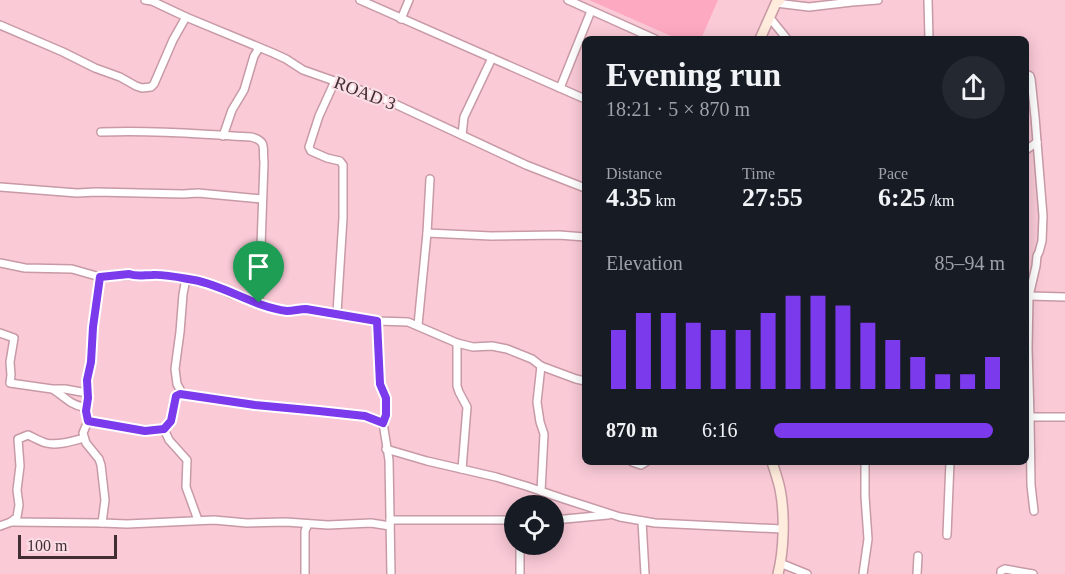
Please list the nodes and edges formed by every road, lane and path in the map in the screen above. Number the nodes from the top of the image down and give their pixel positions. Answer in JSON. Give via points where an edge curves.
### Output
{"nodes":[{"id":1,"x":145,"y":0,"type":"edge"},
{"id":2,"x":360,"y":0,"type":"edge"},
{"id":3,"x":409,"y":0,"type":"edge"},
{"id":4,"x":568,"y":0,"type":"edge"},
{"id":5,"x":878,"y":0,"type":"edge"},
{"id":6,"x":928,"y":0,"type":"edge"},
{"id":7,"x":778,"y":2,"type":"edge"},
{"id":8,"x":591,"y":11,"type":"junction"},
{"id":9,"x":186,"y":17,"type":"junction"},
{"id":10,"x":770,"y":18,"type":"junction"},
{"id":11,"x":401,"y":19,"type":"junction"},
{"id":12,"x":0,"y":25,"type":"edge"},
{"id":13,"x":648,"y":36,"type":"edge"},
{"id":14,"x":761,"y":36,"type":"edge"},
{"id":15,"x":785,"y":36,"type":"edge"},
{"id":16,"x":929,"y":36,"type":"edge"},
{"id":17,"x":259,"y":48,"type":"junction"},
{"id":18,"x":492,"y":58,"type":"junction"},
{"id":19,"x":1029,"y":76,"type":"edge"},
{"id":20,"x":336,"y":81,"type":"junction"},
{"id":21,"x":560,"y":88,"type":"junction"},
{"id":22,"x":582,"y":98,"type":"edge"},
{"id":23,"x":464,"y":117,"type":"junction"},
{"id":24,"x":448,"y":128,"type":"junction"},
{"id":25,"x":101,"y":132,"type":"dead end"},
{"id":26,"x":462,"y":135,"type":"junction"},
{"id":27,"x":223,"y":136,"type":"junction"},
{"id":28,"x":1037,"y":142,"type":"junction"},
{"id":29,"x":1029,"y":148,"type":"edge"},
{"id":30,"x":430,"y":179,"type":"dead end"},
{"id":31,"x":0,"y":187,"type":"edge"},
{"id":32,"x":582,"y":187,"type":"edge"},
{"id":33,"x":262,"y":199,"type":"junction"},
{"id":34,"x":427,"y":233,"type":"junction"},
{"id":35,"x":582,"y":237,"type":"edge"},
{"id":36,"x":0,"y":263,"type":"edge"},
{"id":37,"x":100,"y":277,"type":"junction"},
{"id":38,"x":186,"y":279,"type":"junction"},
{"id":39,"x":1029,"y":296,"type":"joint"},
{"id":40,"x":1065,"y":297,"type":"edge"},
{"id":41,"x":259,"y":303,"type":"junction"},
{"id":42,"x":338,"y":314,"type":"junction"},
{"id":43,"x":377,"y":321,"type":"junction"},
{"id":44,"x":418,"y":326,"type":"junction"},
{"id":45,"x":0,"y":333,"type":"edge"},
{"id":46,"x":457,"y":343,"type":"junction"},
{"id":47,"x":541,"y":366,"type":"junction"},
{"id":48,"x":582,"y":380,"type":"edge"},
{"id":49,"x":52,"y":389,"type":"junction"},
{"id":50,"x":87,"y":393,"type":"junction"},
{"id":51,"x":183,"y":395,"type":"junction"},
{"id":52,"x":86,"y":411,"type":"junction"},
{"id":53,"x":1029,"y":417,"type":"edge"},
{"id":54,"x":1065,"y":417,"type":"edge"},
{"id":55,"x":88,"y":421,"type":"junction"},
{"id":56,"x":383,"y":423,"type":"junction"},
{"id":57,"x":164,"y":429,"type":"junction"},
{"id":58,"x":84,"y":438,"type":"junction"},
{"id":59,"x":1029,"y":440,"type":"edge"},
{"id":60,"x":386,"y":449,"type":"junction"},
{"id":61,"x":773,"y":465,"type":"edge"},
{"id":62,"x":865,"y":465,"type":"edge"},
{"id":63,"x":950,"y":465,"type":"edge"},
{"id":64,"x":462,"y":469,"type":"junction"},
{"id":65,"x":541,"y":491,"type":"junction"},
{"id":66,"x":1034,"y":511,"type":"dead end"},
{"id":67,"x":612,"y":515,"type":"junction"},
{"id":68,"x":564,"y":519,"type":"edge"},
{"id":69,"x":198,"y":520,"type":"junction"},
{"id":70,"x":504,"y":520,"type":"edge"},
{"id":71,"x":642,"y":521,"type":"junction"},
{"id":72,"x":11,"y":522,"type":"junction"},
{"id":73,"x":102,"y":523,"type":"junction"},
{"id":74,"x":390,"y":523,"type":"junction"},
{"id":75,"x":0,"y":526,"type":"edge"},
{"id":76,"x":307,"y":527,"type":"junction"},
{"id":77,"x":782,"y":529,"type":"junction"},
{"id":78,"x":948,"y":535,"type":"dead end"},
{"id":79,"x":520,"y":555,"type":"edge"},
{"id":80,"x":918,"y":556,"type":"dead end"},
{"id":81,"x":780,"y":563,"type":"junction"},
{"id":82,"x":304,"y":574,"type":"edge"},
{"id":83,"x":391,"y":574,"type":"edge"},
{"id":84,"x":520,"y":574,"type":"edge"},
{"id":85,"x":645,"y":574,"type":"edge"},
{"id":86,"x":778,"y":574,"type":"edge"},
{"id":87,"x":807,"y":574,"type":"edge"},
{"id":88,"x":863,"y":574,"type":"edge"},
{"id":89,"x":917,"y":574,"type":"edge"},
{"id":90,"x":1001,"y":574,"type":"edge"},
{"id":91,"x":1033,"y":574,"type":"edge"}],
"edges":[{"from":1,"to":9,"type":"street","name":"ROAD 3"},
{"from":2,"to":11,"type":"street"},
{"from":3,"to":11,"type":"street"},
{"from":4,"to":8,"type":"street"},
{"from":5,"to":7,"type":"street","via":[[809,7]]},
{"from":6,"to":16,"type":"street"},
{"from":7,"to":10,"type":"main road"},
{"from":8,"to":13,"type":"street"},
{"from":8,"to":21,"type":"street"},
{"from":9,"to":12,"type":"street","via":[[154,84],[142,88]]},
{"from":9,"to":17,"type":"street","name":"ROAD 3"},
{"from":10,"to":14,"type":"main road"},
{"from":10,"to":15,"type":"street"},
{"from":11,"to":18,"type":"street"},
{"from":17,"to":20,"type":"street","name":"ROAD 3"},
{"from":17,"to":27,"type":"street"},
{"from":18,"to":21,"type":"street"},
{"from":18,"to":23,"type":"street"},
{"from":19,"to":28,"type":"street"},
{"from":20,"to":24,"type":"street","name":"ROAD 3"},
{"from":20,"to":42,"type":"street","via":[[309,147],[343,165]]},
{"from":21,"to":22,"type":"street"},
{"from":23,"to":24,"type":"street"},
{"from":23,"to":26,"type":"street"},
{"from":24,"to":26,"type":"street","name":"ROAD 3"},
{"from":25,"to":27,"type":"street"},
{"from":26,"to":32,"type":"street","name":"ROAD 3"},
{"from":27,"to":33,"type":"street","via":[[261,140]]},
{"from":28,"to":29,"type":"street"},
{"from":28,"to":39,"type":"street","via":[[1042,241],[1040,252],[1034,257],[1036,266]]},
{"from":30,"to":34,"type":"street"},
{"from":31,"to":33,"type":"street","via":[[77,194],[198,193]]},
{"from":33,"to":41,"type":"street"},
{"from":34,"to":35,"type":"street"},
{"from":34,"to":44,"type":"street"},
{"from":36,"to":37,"type":"street","via":[[72,269]]},
{"from":37,"to":38,"type":"street","via":[[154,274]]},
{"from":37,"to":50,"type":"street"},
{"from":38,"to":41,"type":"street"},
{"from":38,"to":51,"type":"street","via":[[175,369]]},
{"from":39,"to":40,"type":"street"},
{"from":41,"to":42,"type":"street","via":[[286,310]]},
{"from":42,"to":43,"type":"street"},
{"from":43,"to":44,"type":"street"},
{"from":43,"to":56,"type":"street","via":[[380,384],[386,398]]},
{"from":44,"to":46,"type":"street"},
{"from":45,"to":49,"type":"street","via":[[14,338],[10,383]]},
{"from":46,"to":47,"type":"street","via":[[507,349]]},
{"from":46,"to":64,"type":"street","via":[[457,386],[467,407]]},
{"from":47,"to":48,"type":"street"},
{"from":47,"to":65,"type":"street","via":[[537,402],[544,434]]},
{"from":49,"to":50,"type":"street"},
{"from":49,"to":52,"type":"street"},
{"from":50,"to":52,"type":"street"},
{"from":51,"to":56,"type":"street","via":[[365,416]]},
{"from":51,"to":57,"type":"street","via":[[176,396],[171,421]]},
{"from":52,"to":55,"type":"street"},
{"from":53,"to":54,"type":"street"},
{"from":55,"to":57,"type":"street","via":[[145,431]]},
{"from":55,"to":58,"type":"street"},
{"from":56,"to":60,"type":"street"},
{"from":57,"to":69,"type":"street","via":[[187,460],[186,487]]},
{"from":58,"to":72,"type":"street","via":[[50,444],[28,435],[18,438],[19,505],[17,517]]},
{"from":58,"to":73,"type":"street","via":[[101,465],[105,500]]},
{"from":59,"to":66,"type":"street"},
{"from":60,"to":64,"type":"street"},
{"from":60,"to":74,"type":"street"},
{"from":61,"to":77,"type":"main road","via":[[781,494]]},
{"from":62,"to":88,"type":"street","via":[[868,540]]},
{"from":63,"to":78,"type":"street"},
{"from":64,"to":65,"type":"street"},
{"from":65,"to":67,"type":"street"},
{"from":67,"to":68,"type":"street"},
{"from":67,"to":71,"type":"street"},
{"from":69,"to":73,"type":"street"},
{"from":69,"to":76,"type":"street","via":[[298,523]]},
{"from":70,"to":74,"type":"street"},
{"from":71,"to":77,"type":"street"},
{"from":71,"to":85,"type":"street"},
{"from":72,"to":73,"type":"street"},
{"from":72,"to":75,"type":"street"},
{"from":74,"to":76,"type":"street"},
{"from":74,"to":83,"type":"street"},
{"from":76,"to":82,"type":"street"},
{"from":77,"to":81,"type":"main road"},
{"from":79,"to":84,"type":"street"},
{"from":80,"to":89,"type":"street"},
{"from":81,"to":86,"type":"main road"},
{"from":81,"to":87,"type":"street"},
{"from":90,"to":91,"type":"street","via":[[1005,569]]}]}
